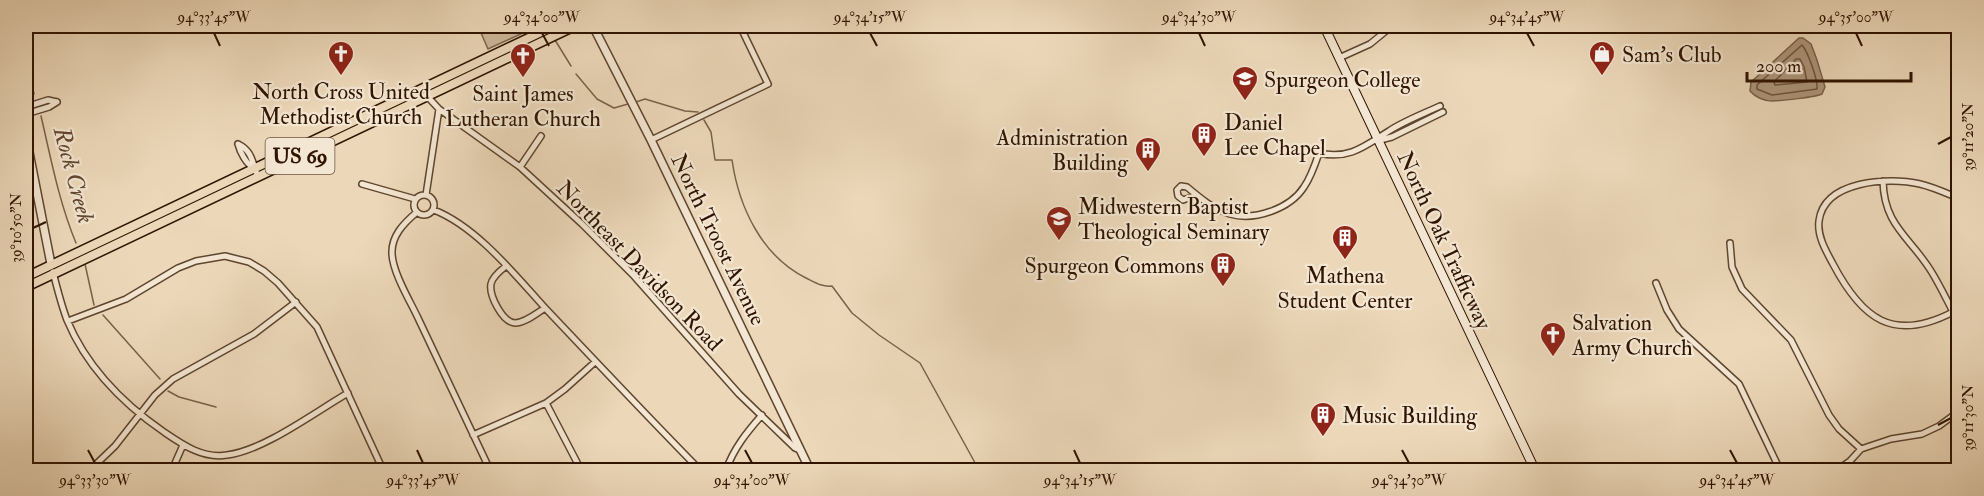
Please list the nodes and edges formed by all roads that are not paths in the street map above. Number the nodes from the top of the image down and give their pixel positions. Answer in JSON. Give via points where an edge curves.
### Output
{"nodes":[{"id":1,"x":554,"y":26,"type":"edge"},
{"id":2,"x":575,"y":26,"type":"edge"},
{"id":3,"x":593,"y":26,"type":"edge"},
{"id":4,"x":740,"y":26,"type":"edge"},
{"id":5,"x":1324,"y":26,"type":"edge"},
{"id":6,"x":1392,"y":26,"type":"edge"},
{"id":7,"x":561,"y":28,"type":"edge"},
{"id":8,"x":1339,"y":58,"type":"junction"},
{"id":9,"x":425,"y":92,"type":"junction"},
{"id":10,"x":1440,"y":106,"type":"dead end"},
{"id":11,"x":26,"y":107,"type":"edge"},
{"id":12,"x":439,"y":109,"type":"junction"},
{"id":13,"x":1443,"y":112,"type":"dead end"},
{"id":14,"x":26,"y":114,"type":"edge"},
{"id":15,"x":26,"y":136,"type":"edge"},
{"id":16,"x":541,"y":136,"type":"dead end"},
{"id":17,"x":651,"y":140,"type":"junction"},
{"id":18,"x":1378,"y":140,"type":"junction"},
{"id":19,"x":303,"y":144,"type":"junction"},
{"id":20,"x":298,"y":157,"type":"junction"},
{"id":21,"x":520,"y":167,"type":"junction"},
{"id":22,"x":256,"y":172,"type":"junction"},
{"id":23,"x":1883,"y":181,"type":"junction"},
{"id":24,"x":362,"y":184,"type":"dead end"},
{"id":25,"x":426,"y":195,"type":"junction"},
{"id":26,"x":1195,"y":196,"type":"dead end"},
{"id":27,"x":1959,"y":198,"type":"edge"},
{"id":28,"x":415,"y":199,"type":"junction"},
{"id":29,"x":434,"y":210,"type":"junction"},
{"id":30,"x":417,"y":212,"type":"junction"},
{"id":31,"x":1730,"y":243,"type":"dead end"},
{"id":32,"x":506,"y":266,"type":"junction"},
{"id":33,"x":52,"y":268,"type":"junction"},
{"id":34,"x":26,"y":277,"type":"edge"},
{"id":35,"x":1656,"y":283,"type":"dead end"},
{"id":36,"x":26,"y":287,"type":"edge"},
{"id":37,"x":296,"y":302,"type":"junction"},
{"id":38,"x":545,"y":308,"type":"junction"},
{"id":39,"x":1953,"y":312,"type":"junction"},
{"id":40,"x":68,"y":321,"type":"junction"},
{"id":41,"x":1959,"y":321,"type":"edge"},
{"id":42,"x":595,"y":362,"type":"junction"},
{"id":43,"x":348,"y":393,"type":"junction"},
{"id":44,"x":546,"y":403,"type":"junction"},
{"id":45,"x":1959,"y":412,"type":"edge"},
{"id":46,"x":140,"y":415,"type":"junction"},
{"id":47,"x":762,"y":415,"type":"junction"},
{"id":48,"x":473,"y":435,"type":"junction"},
{"id":49,"x":183,"y":445,"type":"junction"},
{"id":50,"x":1861,"y":449,"type":"junction"},
{"id":51,"x":800,"y":450,"type":"junction"},
{"id":52,"x":90,"y":471,"type":"edge"},
{"id":53,"x":172,"y":471,"type":"edge"},
{"id":54,"x":383,"y":471,"type":"edge"},
{"id":55,"x":490,"y":471,"type":"edge"},
{"id":56,"x":580,"y":471,"type":"edge"},
{"id":57,"x":700,"y":471,"type":"edge"},
{"id":58,"x":726,"y":471,"type":"edge"},
{"id":59,"x":810,"y":471,"type":"edge"},
{"id":60,"x":1535,"y":471,"type":"edge"},
{"id":61,"x":1780,"y":471,"type":"edge"},
{"id":62,"x":1837,"y":471,"type":"edge"}],
"edges":[{"from":1,"to":9,"type":"main road","number":"US 69"},
{"from":2,"to":7,"type":"main road","number":"US 69"},
{"from":3,"to":17,"type":"street","name":"North Troost Avenue"},
{"from":4,"to":17,"type":"street","via":[[768,84]]},
{"from":5,"to":8,"type":"main road","name":"North Oak Trafficway"},
{"from":6,"to":8,"type":"street","via":[[1370,44]]},
{"from":7,"to":9,"type":"main road","number":"US 69"},
{"from":8,"to":18,"type":"main road","name":"North Oak Trafficway"},
{"from":9,"to":12,"type":"street","name":"Northeast Davidson Road"},
{"from":9,"to":19,"type":"main road","number":"US 69"},
{"from":9,"to":20,"type":"main road","number":"US 69"},
{"from":10,"to":18,"type":"street"},
{"from":11,"to":14,"type":"street","via":[[48,100],[57,102]]},
{"from":12,"to":21,"type":"street","name":"Northeast Davidson Road"},
{"from":12,"to":25,"type":"street"},
{"from":13,"to":18,"type":"street"},
{"from":15,"to":33,"type":"street"},
{"from":16,"to":21,"type":"street"},
{"from":17,"to":51,"type":"street","name":"North Troost Avenue"},
{"from":18,"to":26,"type":"street","via":[[1345,154],[1319,153],[1303,189],[1294,199],[1268,212],[1230,214]]},
{"from":18,"to":60,"type":"main road","name":"North Oak Trafficway"},
{"from":19,"to":20,"type":"main road"},
{"from":19,"to":22,"type":"main road","number":"US 69"},
{"from":20,"to":22,"type":"main road","number":"US 69"},
{"from":21,"to":47,"type":"street","name":"Northeast Davidson Road","via":[[608,250]]},
{"from":22,"to":33,"type":"main road","number":"US 69"},
{"from":23,"to":27,"type":"street","via":[[1919,184]]},
{"from":23,"to":39,"type":"street","via":[[1891,218],[1930,269]]},
{"from":23,"to":39,"type":"street","via":[[1853,186],[1824,205],[1818,230],[1828,255],[1858,300],[1882,322],[1912,327]]},
{"from":24,"to":28,"type":"street"},
{"from":25,"to":28,"type":"street"},
{"from":25,"to":29,"type":"street","via":[[434,203]]},
{"from":28,"to":30,"type":"street"},
{"from":29,"to":30,"type":"street","via":[[426,214]]},
{"from":29,"to":32,"type":"street","via":[[456,221]]},
{"from":30,"to":48,"type":"street","via":[[398,233],[392,257]]},
{"from":31,"to":50,"type":"street","via":[[1732,267],[1742,289],[1791,340],[1829,415]]},
{"from":32,"to":38,"type":"street"},
{"from":32,"to":38,"type":"street","via":[[491,284],[493,297],[505,318],[519,322]]},
{"from":33,"to":34,"type":"main road","number":"US 69"},
{"from":33,"to":36,"type":"main road","number":"US 69"},
{"from":33,"to":40,"type":"street"},
{"from":35,"to":61,"type":"street","via":[[1666,310],[1679,329],[1739,384]]},
{"from":37,"to":40,"type":"street","via":[[258,267],[225,256],[205,258],[178,268],[126,299]]},
{"from":37,"to":43,"type":"street","via":[[317,327]]},
{"from":37,"to":46,"type":"street","via":[[241,343],[173,379]]},
{"from":38,"to":42,"type":"street"},
{"from":39,"to":41,"type":"street"},
{"from":40,"to":46,"type":"street","via":[[95,368]]},
{"from":42,"to":44,"type":"street"},
{"from":42,"to":57,"type":"street"},
{"from":43,"to":49,"type":"street","via":[[250,449],[230,455],[209,455]]},
{"from":43,"to":54,"type":"street"},
{"from":44,"to":48,"type":"street"},
{"from":44,"to":56,"type":"street"},
{"from":45,"to":50,"type":"street","via":[[1922,434]]},
{"from":46,"to":49,"type":"street"},
{"from":46,"to":52,"type":"street"},
{"from":47,"to":51,"type":"street","name":"Northeast Davidson Road"},
{"from":47,"to":58,"type":"street","via":[[731,456]]},
{"from":48,"to":55,"type":"street"},
{"from":49,"to":53,"type":"street"},
{"from":50,"to":62,"type":"street"},
{"from":51,"to":59,"type":"street","name":"North Troost Avenue"}]}
